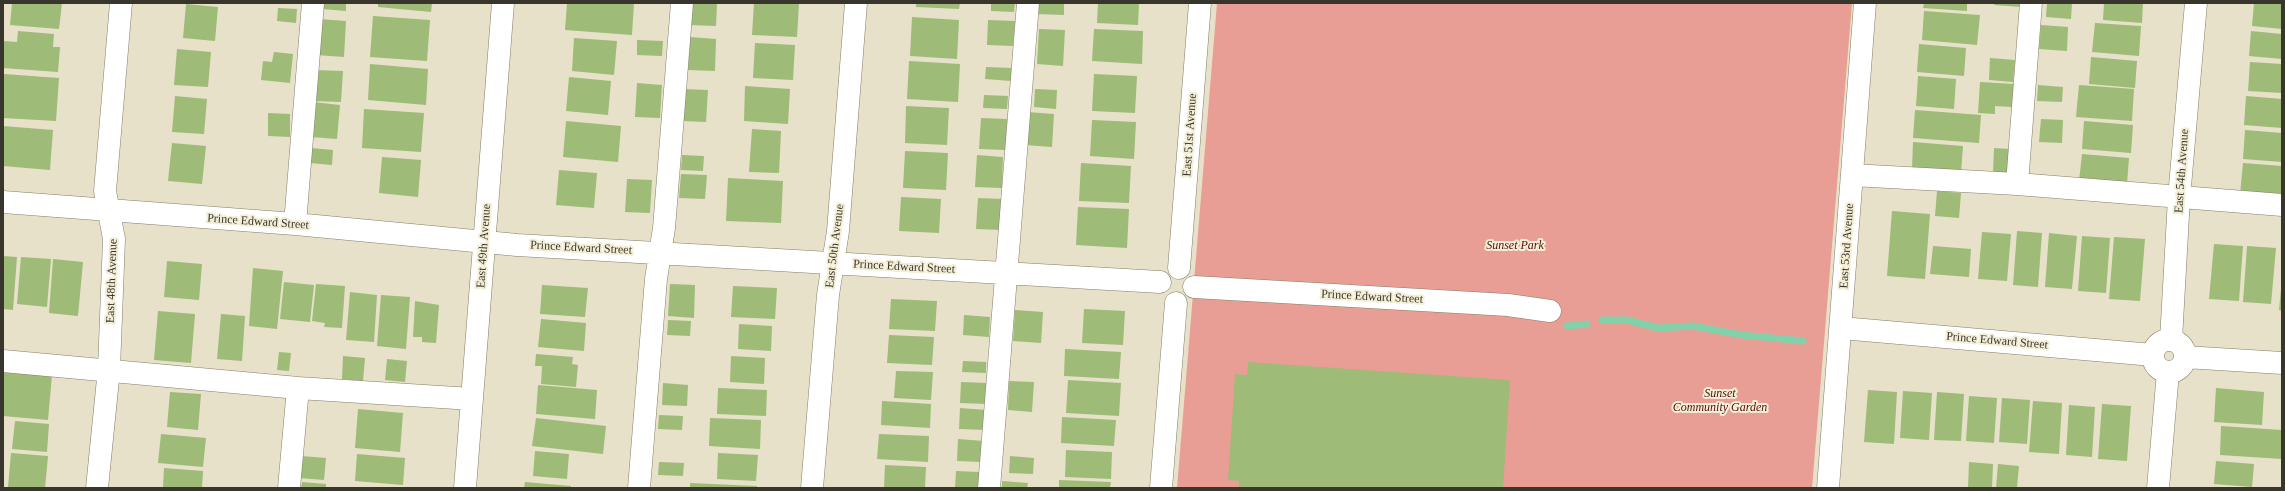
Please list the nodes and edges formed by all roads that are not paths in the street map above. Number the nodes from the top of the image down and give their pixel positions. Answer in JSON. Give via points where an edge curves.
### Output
{"nodes":[{"id":1,"x":121,"y":3,"type":"edge"},
{"id":2,"x":313,"y":3,"type":"edge"},
{"id":3,"x":503,"y":3,"type":"edge"},
{"id":4,"x":682,"y":3,"type":"edge"},
{"id":5,"x":856,"y":3,"type":"edge"},
{"id":6,"x":1028,"y":3,"type":"edge"},
{"id":7,"x":1200,"y":3,"type":"edge"},
{"id":8,"x":1865,"y":3,"type":"edge"},
{"id":9,"x":2031,"y":3,"type":"edge"},
{"id":10,"x":2196,"y":3,"type":"edge"},
{"id":11,"x":1852,"y":175,"type":"junction"},
{"id":12,"x":2017,"y":184,"type":"junction"},
{"id":13,"x":2179,"y":198,"type":"junction"},
{"id":14,"x":3,"y":202,"type":"edge"},
{"id":15,"x":2282,"y":205,"type":"edge"},
{"id":16,"x":109,"y":211,"type":"junction"},
{"id":17,"x":295,"y":224,"type":"junction"},
{"id":18,"x":484,"y":242,"type":"junction"},
{"id":19,"x":660,"y":252,"type":"junction"},
{"id":20,"x":834,"y":262,"type":"junction"},
{"id":21,"x":1179,"y":268,"type":"junction"},
{"id":22,"x":1006,"y":272,"type":"junction"},
{"id":23,"x":1160,"y":282,"type":"junction"},
{"id":24,"x":1194,"y":287,"type":"junction"},
{"id":25,"x":1176,"y":303,"type":"junction"},
{"id":26,"x":1550,"y":311,"type":"dead end"},
{"id":27,"x":1841,"y":328,"type":"junction"},
{"id":28,"x":2171,"y":340,"type":"junction"},
{"id":29,"x":2152,"y":355,"type":"junction"},
{"id":30,"x":2185,"y":357,"type":"junction"},
{"id":31,"x":3,"y":361,"type":"edge"},
{"id":32,"x":2282,"y":363,"type":"edge"},
{"id":33,"x":109,"y":369,"type":"junction"},
{"id":34,"x":2168,"y":372,"type":"junction"},
{"id":35,"x":298,"y":388,"type":"junction"},
{"id":36,"x":472,"y":399,"type":"junction"},
{"id":37,"x":97,"y":488,"type":"edge"},
{"id":38,"x":289,"y":488,"type":"edge"},
{"id":39,"x":465,"y":488,"type":"edge"},
{"id":40,"x":638,"y":488,"type":"edge"},
{"id":41,"x":812,"y":488,"type":"edge"},
{"id":42,"x":989,"y":488,"type":"edge"},
{"id":43,"x":1161,"y":488,"type":"edge"},
{"id":44,"x":1828,"y":488,"type":"edge"},
{"id":45,"x":2158,"y":488,"type":"edge"}],
"edges":[{"from":1,"to":16,"type":"street","name":"East 48th Avenue","via":[[105,191]]},
{"from":2,"to":17,"type":"street"},
{"from":3,"to":18,"type":"street","name":"East 49th Avenue"},
{"from":4,"to":19,"type":"street"},
{"from":5,"to":20,"type":"street","name":"East 50th Avenue"},
{"from":6,"to":22,"type":"street"},
{"from":7,"to":21,"type":"street","name":"East 51st Avenue"},
{"from":8,"to":11,"type":"street","name":"East 53rd Avenue"},
{"from":9,"to":12,"type":"street"},
{"from":10,"to":13,"type":"street","name":"East 54th Avenue"},
{"from":11,"to":12,"type":"street"},
{"from":11,"to":27,"type":"street","name":"East 53rd Avenue"},
{"from":12,"to":13,"type":"street"},
{"from":13,"to":15,"type":"street"},
{"from":13,"to":28,"type":"street","name":"East 54th Avenue"},
{"from":14,"to":16,"type":"street","name":"Prince Edward Street"},
{"from":16,"to":17,"type":"street","name":"Prince Edward Street"},
{"from":16,"to":33,"type":"street","name":"East 48th Avenue","via":[[114,239]]},
{"from":17,"to":18,"type":"street","name":"Prince Edward Street"},
{"from":18,"to":19,"type":"street","name":"Prince Edward Street"},
{"from":18,"to":36,"type":"street","name":"East 49th Avenue"},
{"from":19,"to":20,"type":"street","name":"Prince Edward Street"},
{"from":19,"to":40,"type":"street"},
{"from":20,"to":22,"type":"street","name":"Prince Edward Street"},
{"from":20,"to":41,"type":"street","name":"East 50th Avenue","via":[[828,295]]},
{"from":21,"to":23,"type":"street","via":[[1169,270]]},
{"from":21,"to":24,"type":"street","via":[[1189,272]]},
{"from":22,"to":23,"type":"street","name":"Prince Edward Street"},
{"from":22,"to":42,"type":"street"},
{"from":23,"to":25,"type":"street","via":[[1161,294],[1165,299]]},
{"from":24,"to":25,"type":"street","via":[[1186,300]]},
{"from":24,"to":26,"type":"street","name":"Prince Edward Street","via":[[1508,305]]},
{"from":25,"to":43,"type":"street"},
{"from":27,"to":29,"type":"street","name":"Prince Edward Street"},
{"from":27,"to":44,"type":"street","name":"East 53rd Avenue"},
{"from":28,"to":29,"type":"street","via":[[2156,345]]},
{"from":28,"to":30,"type":"street","via":[[2180,344]]},
{"from":29,"to":34,"type":"street","via":[[2155,365]]},
{"from":30,"to":32,"type":"street"},
{"from":30,"to":34,"type":"street","via":[[2182,366]]},
{"from":31,"to":33,"type":"street"},
{"from":33,"to":35,"type":"street"},
{"from":33,"to":37,"type":"street","name":"East 48th Avenue"},
{"from":34,"to":45,"type":"street"},
{"from":35,"to":36,"type":"street"},
{"from":35,"to":38,"type":"street"},
{"from":36,"to":39,"type":"street","name":"East 49th Avenue"}]}
